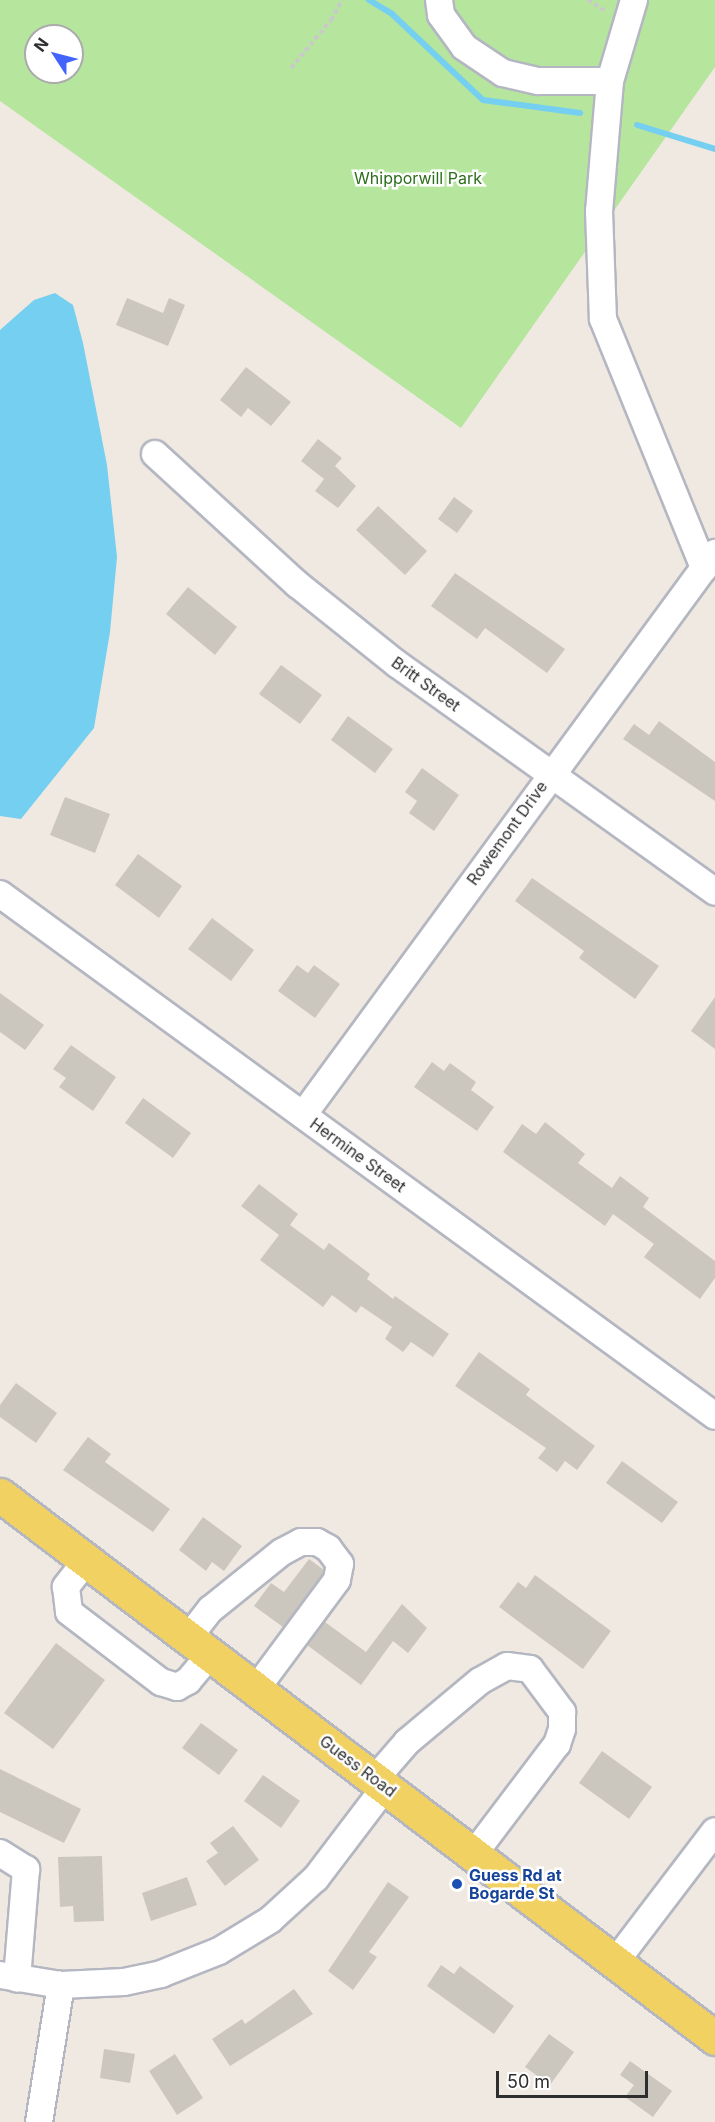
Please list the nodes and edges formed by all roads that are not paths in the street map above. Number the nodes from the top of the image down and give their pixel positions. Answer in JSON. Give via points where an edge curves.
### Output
{"nodes":[{"id":1,"x":439,"y":0,"type":"edge"},
{"id":2,"x":634,"y":0,"type":"edge"},
{"id":3,"x":610,"y":81,"type":"junction"},
{"id":4,"x":155,"y":454,"type":"dead end"},
{"id":5,"x":709,"y":560,"type":"edge"},
{"id":6,"x":550,"y":774,"type":"junction"},
{"id":7,"x":715,"y":891,"type":"edge"},
{"id":8,"x":0,"y":894,"type":"edge"},
{"id":9,"x":303,"y":1115,"type":"junction"},
{"id":10,"x":715,"y":1416,"type":"edge"},
{"id":11,"x":0,"y":1495,"type":"edge"},
{"id":12,"x":86,"y":1561,"type":"junction"},
{"id":13,"x":199,"y":1646,"type":"junction"},
{"id":14,"x":256,"y":1689,"type":"junction"},
{"id":15,"x":380,"y":1783,"type":"junction"},
{"id":16,"x":715,"y":1831,"type":"edge"},
{"id":17,"x":0,"y":1852,"type":"edge"},
{"id":18,"x":473,"y":1855,"type":"junction"},
{"id":19,"x":616,"y":1961,"type":"junction"},
{"id":20,"x":9,"y":1977,"type":"edge"},
{"id":21,"x":61,"y":1985,"type":"junction"},
{"id":22,"x":715,"y":2038,"type":"edge"},
{"id":23,"x":39,"y":2122,"type":"edge"}],
"edges":[{"from":1,"to":3,"type":"street","via":[[441,15],[464,47],[503,73],[538,81]]},
{"from":2,"to":3,"type":"street"},
{"from":3,"to":5,"type":"street","via":[[599,211],[603,319]]},
{"from":4,"to":6,"type":"street","name":"Britt Street","via":[[297,584],[397,664]]},
{"from":5,"to":6,"type":"street","name":"Rowemont Drive"},
{"from":6,"to":7,"type":"street","name":"Britt Street"},
{"from":6,"to":9,"type":"street","name":"Rowemont Drive"},
{"from":8,"to":9,"type":"street","name":"Hermine Street"},
{"from":9,"to":10,"type":"street","name":"Hermine Street"},
{"from":11,"to":12,"type":"main road","name":"Guess Road"},
{"from":12,"to":13,"type":"main road","name":"Guess Road"},
{"from":12,"to":13,"type":"street","via":[[66,1587],[64,1602],[69,1612],[161,1682],[177,1687],[188,1681]]},
{"from":13,"to":14,"type":"main road","name":"Guess Road"},
{"from":13,"to":14,"type":"street","via":[[211,1609],[282,1552],[301,1542],[317,1542],[328,1548],[340,1564],[337,1580]]},
{"from":14,"to":15,"type":"main road","name":"Guess Road"},
{"from":15,"to":18,"type":"main road","name":"Guess Road"},
{"from":15,"to":18,"type":"street","via":[[407,1742],[480,1681],[507,1665],[530,1669],[562,1712],[562,1729],[557,1744]]},
{"from":15,"to":21,"type":"street","via":[[316,1878],[256,1930],[199,1960],[161,1974],[124,1982]]},
{"from":16,"to":19,"type":"street"},
{"from":17,"to":20,"type":"street","via":[[26,1869]]},
{"from":18,"to":19,"type":"main road","name":"Guess Road"},
{"from":19,"to":22,"type":"main road","name":"Guess Road"},
{"from":20,"to":21,"type":"street"},
{"from":21,"to":23,"type":"street"}]}
